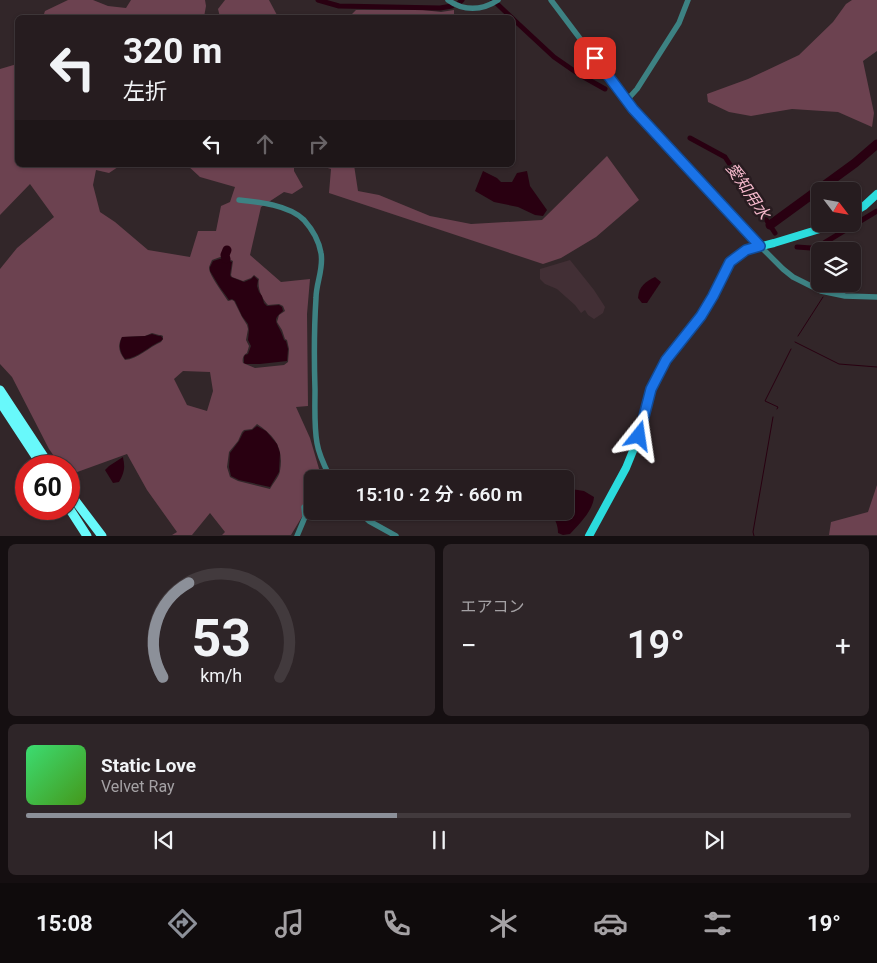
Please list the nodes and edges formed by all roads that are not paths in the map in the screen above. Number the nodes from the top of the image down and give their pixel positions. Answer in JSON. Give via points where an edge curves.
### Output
{"nodes":[{"id":1,"x":448,"y":0,"type":"edge"},
{"id":2,"x":551,"y":0,"type":"edge"},
{"id":3,"x":688,"y":0,"type":"edge"},
{"id":4,"x":496,"y":2,"type":"edge"},
{"id":5,"x":627,"y":100,"type":"junction"},
{"id":6,"x":877,"y":194,"type":"edge"},
{"id":7,"x":239,"y":200,"type":"dead end"},
{"id":8,"x":861,"y":208,"type":"edge"},
{"id":9,"x":811,"y":232,"type":"edge"},
{"id":10,"x":760,"y":246,"type":"junction"},
{"id":11,"x":877,"y":297,"type":"edge"},
{"id":12,"x":0,"y":390,"type":"edge"},
{"id":13,"x":0,"y":402,"type":"edge"},
{"id":14,"x":35,"y":455,"type":"edge"},
{"id":15,"x":43,"y":455,"type":"edge"},
{"id":16,"x":326,"y":470,"type":"edge"},
{"id":17,"x":80,"y":507,"type":"edge"},
{"id":18,"x":80,"y":513,"type":"edge"},
{"id":19,"x":304,"y":519,"type":"edge"},
{"id":20,"x":77,"y":520,"type":"edge"},
{"id":21,"x":368,"y":520,"type":"edge"},
{"id":22,"x":87,"y":536,"type":"edge"},
{"id":23,"x":95,"y":536,"type":"edge"},
{"id":24,"x":102,"y":536,"type":"edge"},
{"id":25,"x":297,"y":536,"type":"edge"},
{"id":26,"x":396,"y":536,"type":"edge"},
{"id":27,"x":589,"y":536,"type":"edge"}],
"edges":[{"from":1,"to":4,"type":"street","via":[[460,7],[473,9]]},
{"from":2,"to":5,"type":"street"},
{"from":3,"to":5,"type":"street","via":[[679,23]]},
{"from":5,"to":10,"type":"street"},
{"from":6,"to":8,"type":"main road"},
{"from":7,"to":16,"type":"street","via":[[270,204],[293,212],[316,236],[322,254],[315,312],[315,419],[317,444]]},
{"from":9,"to":10,"type":"main road"},
{"from":10,"to":11,"type":"street","via":[[793,277],[821,291]]},
{"from":10,"to":27,"type":"main road","via":[[746,250],[730,262],[701,316],[666,360],[651,389],[639,436],[626,468]]},
{"from":12,"to":15,"type":"highway"},
{"from":13,"to":14,"type":"highway"},
{"from":17,"to":24,"type":"highway"},
{"from":18,"to":23,"type":"highway"},
{"from":19,"to":25,"type":"street"},
{"from":20,"to":22,"type":"highway"},
{"from":21,"to":26,"type":"street"}]}
